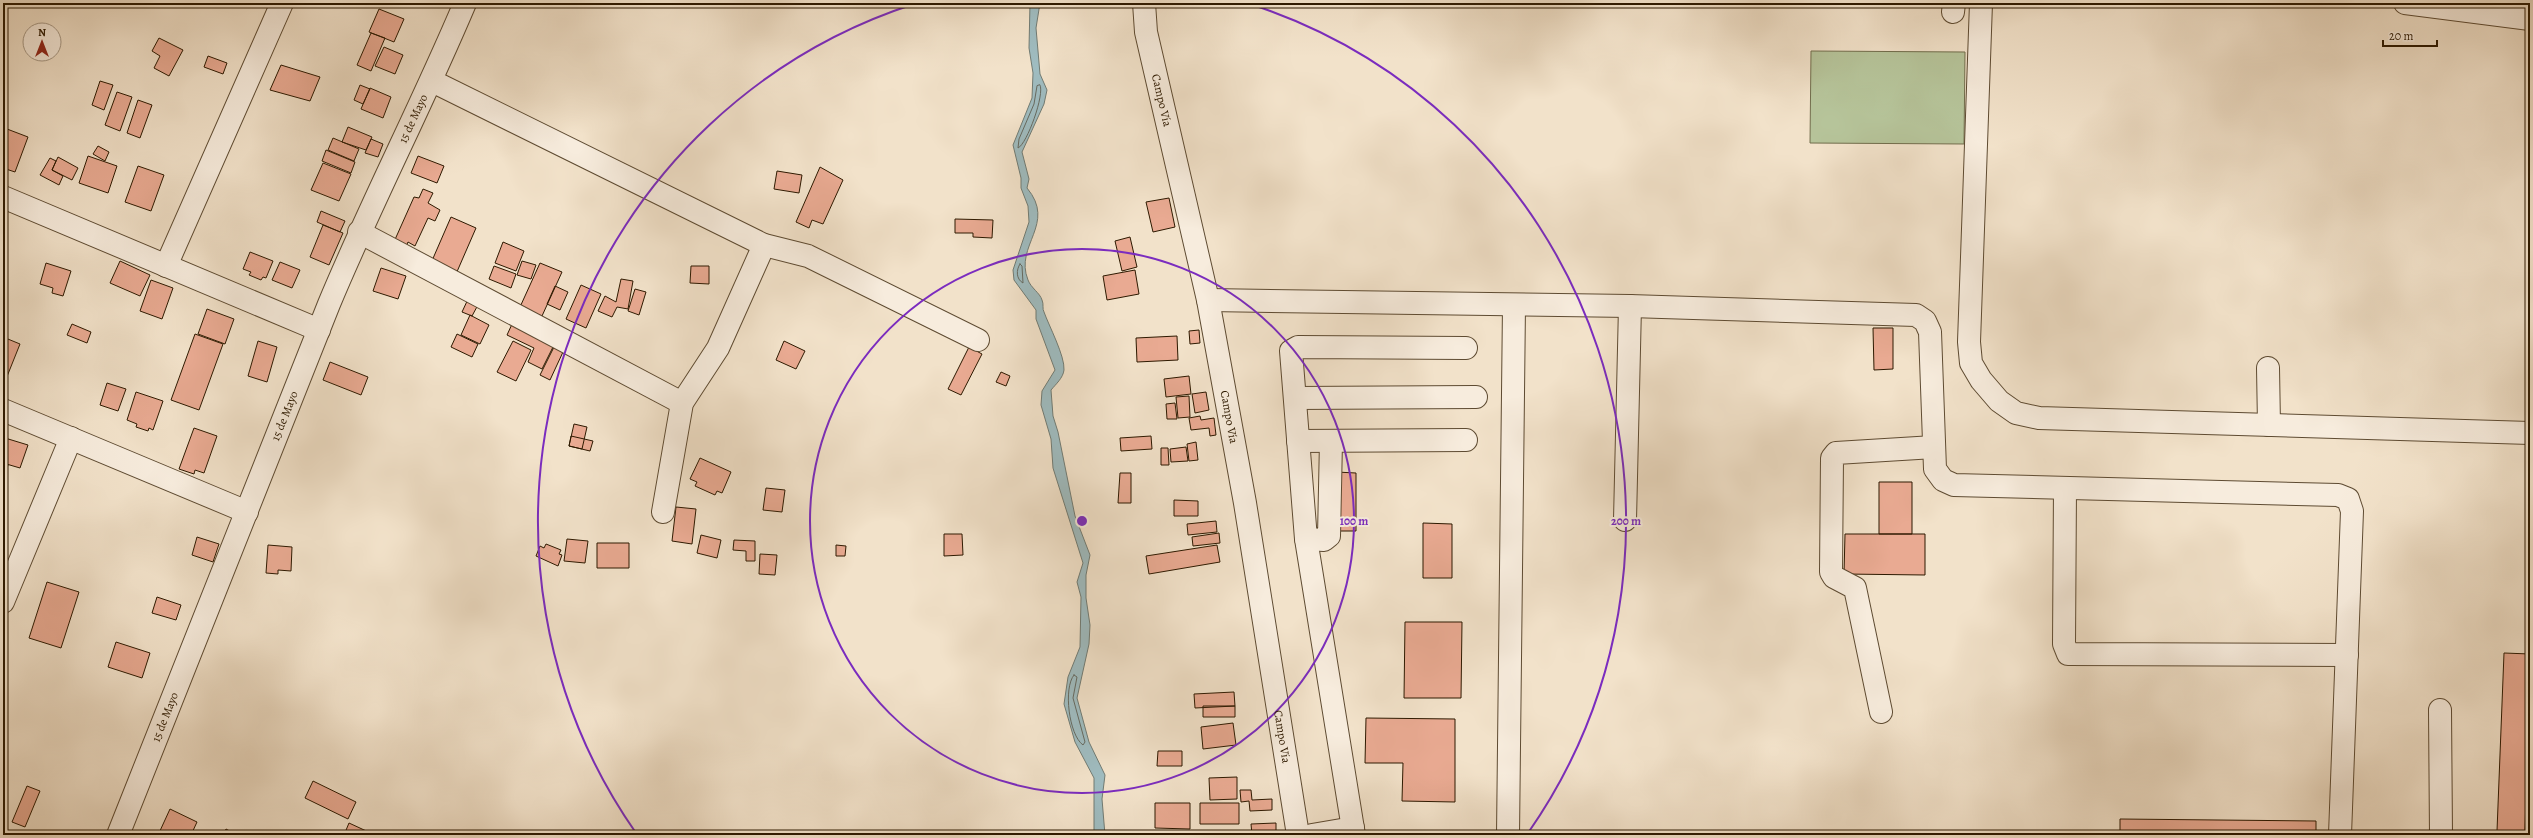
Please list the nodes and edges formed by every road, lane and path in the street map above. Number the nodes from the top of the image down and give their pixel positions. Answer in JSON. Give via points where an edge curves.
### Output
{"nodes":[{"id":1,"x":282,"y":3,"type":"edge"},
{"id":2,"x":465,"y":3,"type":"edge"},
{"id":3,"x":1144,"y":3,"type":"edge"},
{"id":4,"x":1981,"y":3,"type":"edge"},
{"id":5,"x":2405,"y":3,"type":"edge"},
{"id":6,"x":2530,"y":19,"type":"edge"},
{"id":7,"x":432,"y":81,"type":"junction"},
{"id":8,"x":3,"y":197,"type":"edge"},
{"id":9,"x":359,"y":232,"type":"junction"},
{"id":10,"x":764,"y":245,"type":"junction"},
{"id":11,"x":166,"y":266,"type":"junction"},
{"id":12,"x":1208,"y":300,"type":"junction"},
{"id":13,"x":1514,"y":305,"type":"junction"},
{"id":14,"x":1630,"y":306,"type":"junction"},
{"id":15,"x":319,"y":330,"type":"junction"},
{"id":16,"x":978,"y":340,"type":"dead end"},
{"id":17,"x":1466,"y":348,"type":"dead end"},
{"id":18,"x":2268,"y":368,"type":"dead end"},
{"id":19,"x":1476,"y":397,"type":"dead end"},
{"id":20,"x":1295,"y":398,"type":"junction"},
{"id":21,"x":682,"y":403,"type":"junction"},
{"id":22,"x":3,"y":410,"type":"edge"},
{"id":23,"x":2269,"y":425,"type":"junction"},
{"id":24,"x":2530,"y":433,"type":"edge"},
{"id":25,"x":71,"y":438,"type":"junction"},
{"id":26,"x":1466,"y":440,"type":"dead end"},
{"id":27,"x":1298,"y":441,"type":"junction"},
{"id":28,"x":1331,"y":441,"type":"junction"},
{"id":29,"x":1934,"y":447,"type":"junction"},
{"id":30,"x":2065,"y":488,"type":"junction"},
{"id":31,"x":247,"y":512,"type":"junction"},
{"id":32,"x":662,"y":512,"type":"dead end"},
{"id":33,"x":1625,"y":520,"type":"dead end"},
{"id":34,"x":1306,"y":539,"type":"junction"},
{"id":35,"x":3,"y":602,"type":"edge"},
{"id":36,"x":2347,"y":655,"type":"junction"},
{"id":37,"x":2440,"y":710,"type":"dead end"},
{"id":38,"x":1881,"y":712,"type":"dead end"},
{"id":39,"x":1354,"y":832,"type":"edge"},
{"id":40,"x":118,"y":835,"type":"edge"},
{"id":41,"x":1298,"y":835,"type":"edge"},
{"id":42,"x":1312,"y":835,"type":"edge"},
{"id":43,"x":1508,"y":835,"type":"edge"},
{"id":44,"x":2340,"y":835,"type":"edge"},
{"id":45,"x":2441,"y":835,"type":"edge"}],
"edges":[{"from":1,"to":11,"type":"street"},
{"from":2,"to":7,"type":"street","name":"15 de Mayo"},
{"from":3,"to":12,"type":"street","name":"Campo Vía","via":[[1146,32]]},
{"from":4,"to":23,"type":"street","via":[[1969,342],[1970,363],[1981,380],[1999,401],[2016,414],[2038,418]]},
{"from":5,"to":6,"type":"street"},
{"from":7,"to":9,"type":"street","name":"15 de Mayo"},
{"from":7,"to":10,"type":"street"},
{"from":8,"to":11,"type":"street"},
{"from":9,"to":15,"type":"street","name":"15 de Mayo"},
{"from":9,"to":21,"type":"street"},
{"from":10,"to":16,"type":"street","via":[[808,256]]},
{"from":10,"to":21,"type":"street","via":[[718,348]]},
{"from":11,"to":15,"type":"street"},
{"from":12,"to":13,"type":"street"},
{"from":12,"to":41,"type":"street","name":"Campo Vía","via":[[1245,503]]},
{"from":13,"to":14,"type":"street"},
{"from":13,"to":43,"type":"street"},
{"from":14,"to":29,"type":"street","via":[[1916,315],[1925,321],[1930,332]]},
{"from":14,"to":33,"type":"street"},
{"from":15,"to":31,"type":"street","name":"15 de Mayo"},
{"from":17,"to":20,"type":"street","via":[[1298,346],[1291,351]]},
{"from":18,"to":23,"type":"street"},
{"from":19,"to":20,"type":"street"},
{"from":20,"to":27,"type":"street"},
{"from":21,"to":32,"type":"street"},
{"from":22,"to":25,"type":"street"},
{"from":23,"to":24,"type":"street"},
{"from":25,"to":31,"type":"street"},
{"from":25,"to":35,"type":"street"},
{"from":26,"to":28,"type":"street"},
{"from":27,"to":28,"type":"street"},
{"from":27,"to":34,"type":"street"},
{"from":28,"to":34,"type":"street","via":[[1329,536],[1324,540]]},
{"from":29,"to":30,"type":"street","via":[[1935,469],[1943,480],[1954,485]]},
{"from":29,"to":38,"type":"street","via":[[1836,453],[1832,458],[1831,572],[1834,577],[1855,588]]},
{"from":30,"to":36,"type":"street","via":[[2338,495],[2348,499],[2352,511]]},
{"from":30,"to":36,"type":"street","via":[[2064,644],[2068,654]]},
{"from":31,"to":40,"type":"street","name":"15 de Mayo"},
{"from":34,"to":39,"type":"street"},
{"from":36,"to":44,"type":"street"},
{"from":37,"to":45,"type":"street"},
{"from":39,"to":42,"type":"street"}]}
